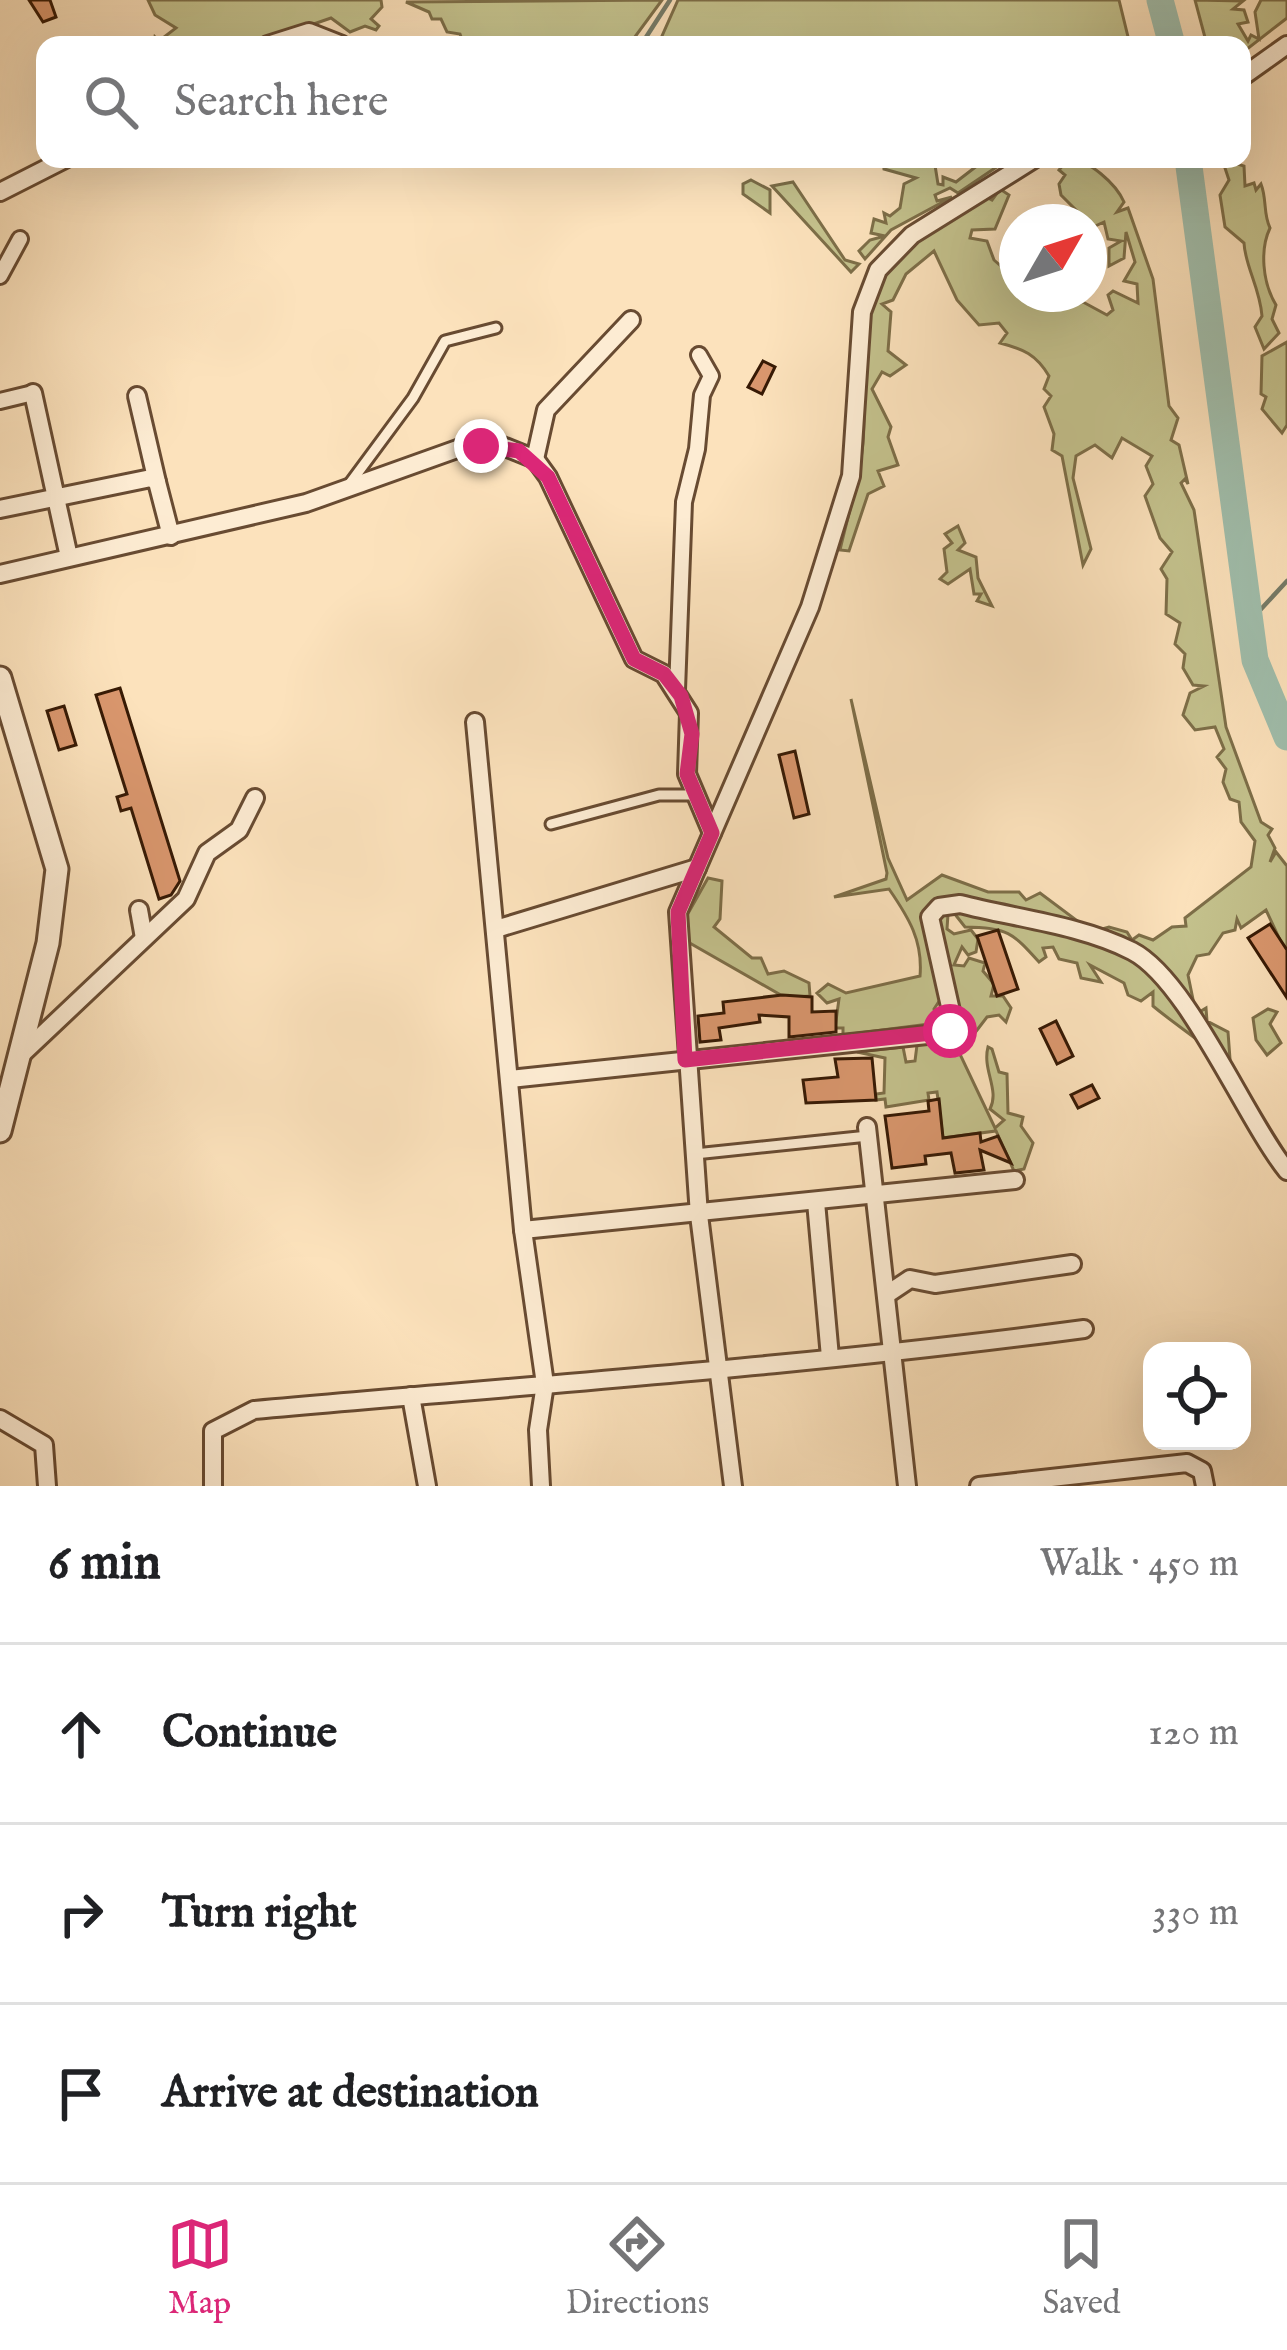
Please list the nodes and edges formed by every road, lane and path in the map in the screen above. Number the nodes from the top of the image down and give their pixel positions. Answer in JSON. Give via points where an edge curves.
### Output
{"nodes":[{"id":1,"x":1287,"y":45,"type":"edge"},
{"id":2,"x":1251,"y":71,"type":"edge"},
{"id":3,"x":47,"y":168,"type":"edge"},
{"id":4,"x":1020,"y":168,"type":"edge"},
{"id":5,"x":0,"y":192,"type":"edge"},
{"id":6,"x":20,"y":239,"type":"dead end"},
{"id":7,"x":0,"y":276,"type":"edge"},
{"id":8,"x":631,"y":320,"type":"dead end"},
{"id":9,"x":496,"y":328,"type":"dead end"},
{"id":10,"x":699,"y":355,"type":"dead end"},
{"id":11,"x":33,"y":393,"type":"joint"},
{"id":12,"x":137,"y":396,"type":"dead end"},
{"id":13,"x":0,"y":400,"type":"edge"},
{"id":14,"x":535,"y":460,"type":"junction"},
{"id":15,"x":154,"y":477,"type":"junction"},
{"id":16,"x":347,"y":487,"type":"junction"},
{"id":17,"x":55,"y":499,"type":"junction"},
{"id":18,"x":0,"y":509,"type":"edge"},
{"id":19,"x":171,"y":536,"type":"junction"},
{"id":20,"x":69,"y":557,"type":"junction"},
{"id":21,"x":0,"y":574,"type":"edge"},
{"id":22,"x":0,"y":678,"type":"edge"},
{"id":23,"x":677,"y":690,"type":"junction"},
{"id":24,"x":475,"y":722,"type":"dead end"},
{"id":25,"x":695,"y":795,"type":"junction"},
{"id":26,"x":255,"y":798,"type":"dead end"},
{"id":27,"x":551,"y":824,"type":"dead end"},
{"id":28,"x":712,"y":833,"type":"junction"},
{"id":29,"x":697,"y":868,"type":"junction"},
{"id":30,"x":140,"y":910,"type":"dead end"},
{"id":31,"x":496,"y":929,"type":"junction"},
{"id":32,"x":144,"y":938,"type":"junction"},
{"id":33,"x":21,"y":1054,"type":"junction"},
{"id":34,"x":685,"y":1060,"type":"junction"},
{"id":35,"x":510,"y":1079,"type":"junction"},
{"id":36,"x":0,"y":1131,"type":"edge"},
{"id":37,"x":867,"y":1131,"type":"joint"},
{"id":38,"x":694,"y":1154,"type":"junction"},
{"id":39,"x":1287,"y":1171,"type":"edge"},
{"id":40,"x":1015,"y":1180,"type":"dead end"},
{"id":41,"x":874,"y":1195,"type":"junction"},
{"id":42,"x":816,"y":1202,"type":"junction"},
{"id":43,"x":699,"y":1215,"type":"junction"},
{"id":44,"x":524,"y":1230,"type":"junction"},
{"id":45,"x":1072,"y":1264,"type":"dead end"},
{"id":46,"x":886,"y":1295,"type":"junction"},
{"id":47,"x":1084,"y":1329,"type":"dead end"},
{"id":48,"x":893,"y":1355,"type":"junction"},
{"id":49,"x":830,"y":1357,"type":"junction"},
{"id":50,"x":715,"y":1366,"type":"junction"},
{"id":51,"x":544,"y":1384,"type":"junction"},
{"id":52,"x":411,"y":1396,"type":"junction"},
{"id":53,"x":0,"y":1419,"type":"edge"},
{"id":54,"x":47,"y":1486,"type":"edge"},
{"id":55,"x":213,"y":1486,"type":"edge"},
{"id":56,"x":427,"y":1486,"type":"edge"},
{"id":57,"x":541,"y":1486,"type":"edge"},
{"id":58,"x":733,"y":1486,"type":"edge"},
{"id":59,"x":907,"y":1486,"type":"edge"},
{"id":60,"x":979,"y":1486,"type":"edge"},
{"id":61,"x":1205,"y":1486,"type":"edge"}],
"edges":[{"from":1,"to":2,"type":"street"},
{"from":3,"to":5,"type":"street"},
{"from":4,"to":28,"type":"street","via":[[912,235],[878,270],[862,312],[851,476],[810,607]]},
{"from":6,"to":7,"type":"street"},
{"from":8,"to":14,"type":"street","via":[[546,410]]},
{"from":9,"to":16,"type":"lane","via":[[445,341]]},
{"from":10,"to":23,"type":"street","via":[[711,376],[684,502]]},
{"from":11,"to":13,"type":"street"},
{"from":11,"to":17,"type":"street"},
{"from":12,"to":15,"type":"street"},
{"from":14,"to":16,"type":"street","via":[[500,445],[460,448]]},
{"from":14,"to":23,"type":"street","via":[[634,659]]},
{"from":15,"to":17,"type":"street"},
{"from":15,"to":19,"type":"street"},
{"from":16,"to":19,"type":"street"},
{"from":17,"to":18,"type":"street"},
{"from":17,"to":20,"type":"street"},
{"from":19,"to":20,"type":"street"},
{"from":20,"to":21,"type":"street"},
{"from":22,"to":33,"type":"street","via":[[57,868]]},
{"from":23,"to":25,"type":"street","via":[[689,713],[687,774]]},
{"from":24,"to":31,"type":"street"},
{"from":25,"to":27,"type":"lane","via":[[659,795]]},
{"from":25,"to":28,"type":"street"},
{"from":26,"to":32,"type":"street","via":[[239,830],[207,853],[186,899]]},
{"from":28,"to":29,"type":"street"},
{"from":29,"to":31,"type":"street"},
{"from":29,"to":34,"type":"street","via":[[676,937]]},
{"from":30,"to":32,"type":"street"},
{"from":31,"to":35,"type":"street"},
{"from":32,"to":33,"type":"street"},
{"from":33,"to":36,"type":"street"},
{"from":34,"to":35,"type":"street"},
{"from":34,"to":38,"type":"street"},
{"from":34,"to":39,"type":"street","via":[[946,1033],[953,1020],[930,917],[960,904],[1133,951],[1172,988]]},
{"from":35,"to":44,"type":"street"},
{"from":37,"to":38,"type":"lane"},
{"from":37,"to":41,"type":"street"},
{"from":38,"to":43,"type":"street"},
{"from":40,"to":41,"type":"street"},
{"from":41,"to":42,"type":"street"},
{"from":41,"to":46,"type":"street"},
{"from":42,"to":43,"type":"street"},
{"from":42,"to":49,"type":"street"},
{"from":43,"to":44,"type":"street"},
{"from":43,"to":50,"type":"street"},
{"from":44,"to":51,"type":"street"},
{"from":45,"to":46,"type":"street","via":[[935,1284],[910,1280]]},
{"from":46,"to":48,"type":"street"},
{"from":47,"to":48,"type":"street"},
{"from":48,"to":49,"type":"street"},
{"from":48,"to":59,"type":"street"},
{"from":49,"to":50,"type":"street"},
{"from":50,"to":51,"type":"street"},
{"from":50,"to":58,"type":"street"},
{"from":51,"to":52,"type":"street"},
{"from":51,"to":57,"type":"street"},
{"from":52,"to":55,"type":"street","via":[[235,1417],[213,1431]]},
{"from":52,"to":56,"type":"street"},
{"from":53,"to":54,"type":"street","via":[[44,1445]]},
{"from":60,"to":61,"type":"street","via":[[1186,1463],[1202,1471]]}]}
